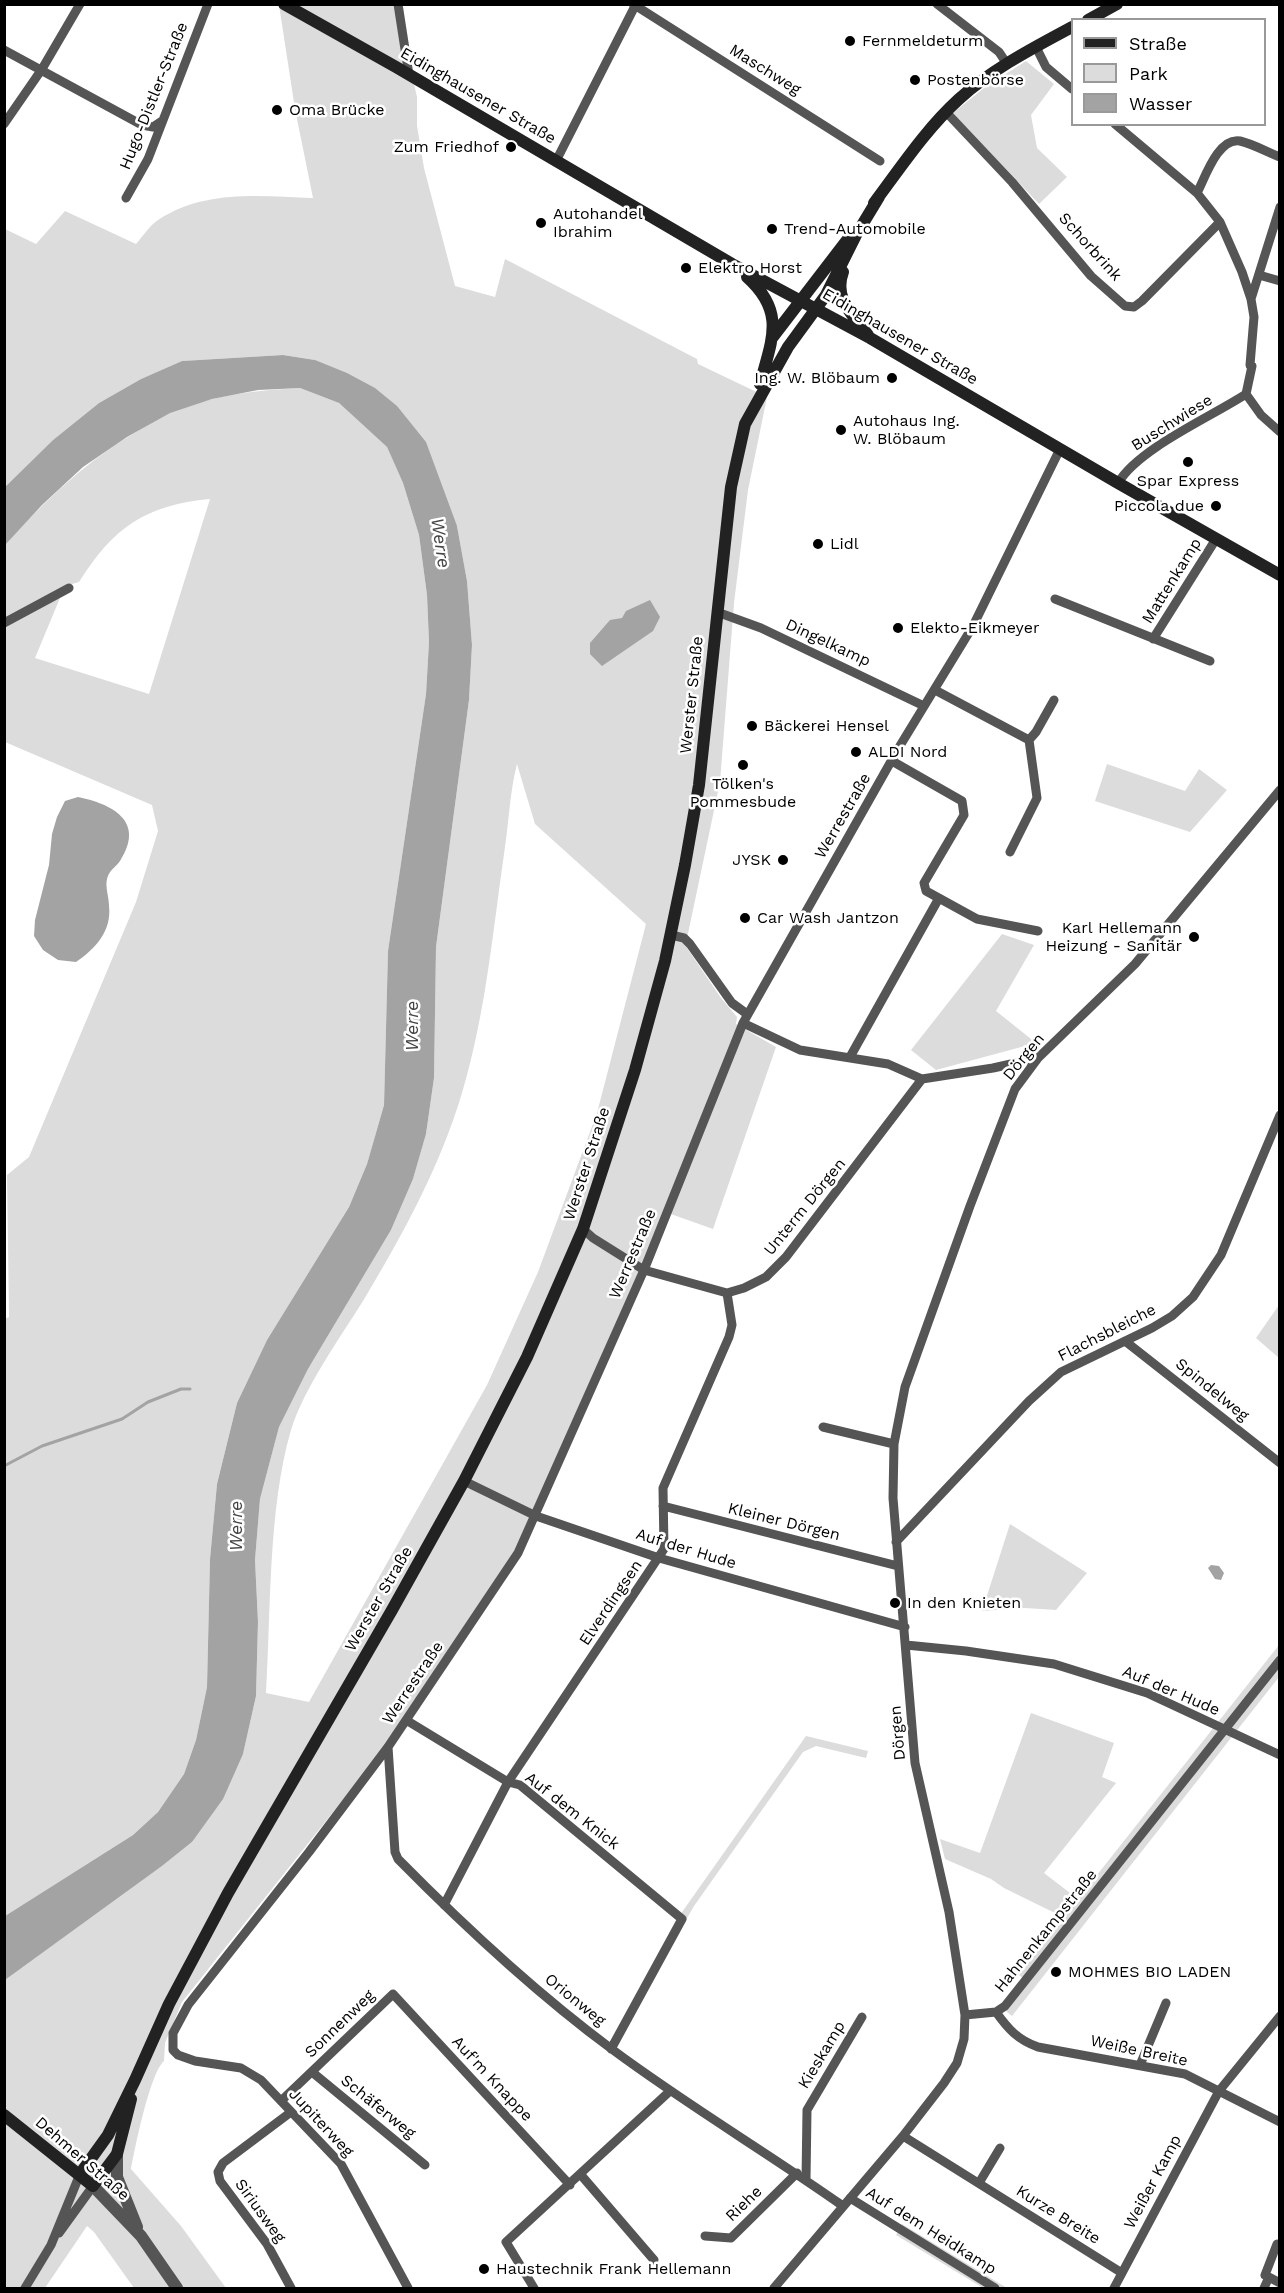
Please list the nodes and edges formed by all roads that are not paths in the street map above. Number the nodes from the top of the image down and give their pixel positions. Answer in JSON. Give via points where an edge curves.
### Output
{"nodes":[{"id":1,"x":80,"y":4,"type":"edge"},
{"id":2,"x":208,"y":4,"type":"edge"},
{"id":3,"x":398,"y":4,"type":"edge"},
{"id":4,"x":937,"y":4,"type":"edge"},
{"id":5,"x":1117,"y":4,"type":"edge"},
{"id":6,"x":635,"y":5,"type":"edge"},
{"id":7,"x":286,"y":6,"type":"edge"},
{"id":8,"x":1092,"y":18,"type":"edge"},
{"id":9,"x":1071,"y":28,"type":"edge"},
{"id":10,"x":1036,"y":47,"type":"junction"},
{"id":11,"x":4,"y":50,"type":"edge"},
{"id":12,"x":1007,"y":64,"type":"junction"},
{"id":13,"x":42,"y":69,"type":"junction"},
{"id":14,"x":409,"y":75,"type":"junction"},
{"id":15,"x":1071,"y":87,"type":"edge"},
{"id":16,"x":946,"y":112,"type":"junction"},
{"id":17,"x":162,"y":121,"type":"junction"},
{"id":18,"x":4,"y":124,"type":"edge"},
{"id":19,"x":1117,"y":126,"type":"edge"},
{"id":20,"x":1280,"y":158,"type":"edge"},
{"id":21,"x":556,"y":161,"type":"junction"},
{"id":22,"x":880,"y":161,"type":"dead end"},
{"id":23,"x":1197,"y":193,"type":"junction"},
{"id":24,"x":879,"y":197,"type":"junction"},
{"id":25,"x":126,"y":198,"type":"dead end"},
{"id":26,"x":1280,"y":207,"type":"edge"},
{"id":27,"x":1220,"y":222,"type":"junction"},
{"id":28,"x":856,"y":235,"type":"junction"},
{"id":29,"x":732,"y":264,"type":"junction"},
{"id":30,"x":1259,"y":275,"type":"junction"},
{"id":31,"x":1280,"y":282,"type":"edge"},
{"id":32,"x":800,"y":300,"type":"junction"},
{"id":33,"x":1251,"y":300,"type":"junction"},
{"id":34,"x":816,"y":308,"type":"junction"},
{"id":35,"x":772,"y":338,"type":"junction"},
{"id":36,"x":870,"y":338,"type":"junction"},
{"id":37,"x":1246,"y":394,"type":"junction"},
{"id":38,"x":755,"y":403,"type":"junction"},
{"id":39,"x":1280,"y":432,"type":"edge"},
{"id":40,"x":1060,"y":450,"type":"junction"},
{"id":41,"x":1118,"y":483,"type":"junction"},
{"id":42,"x":1216,"y":539,"type":"junction"},
{"id":43,"x":1280,"y":575,"type":"edge"},
{"id":44,"x":69,"y":588,"type":"dead end"},
{"id":45,"x":1055,"y":599,"type":"dead end"},
{"id":46,"x":717,"y":612,"type":"junction"},
{"id":47,"x":4,"y":623,"type":"edge"},
{"id":48,"x":1153,"y":639,"type":"junction"},
{"id":49,"x":1210,"y":661,"type":"dead end"},
{"id":50,"x":935,"y":690,"type":"junction"},
{"id":51,"x":1054,"y":700,"type":"dead end"},
{"id":52,"x":924,"y":706,"type":"junction"},
{"id":53,"x":1029,"y":740,"type":"junction"},
{"id":54,"x":892,"y":761,"type":"junction"},
{"id":55,"x":1280,"y":790,"type":"edge"},
{"id":56,"x":1010,"y":852,"type":"dead end"},
{"id":57,"x":939,"y":898,"type":"junction"},
{"id":58,"x":1038,"y":931,"type":"dead end"},
{"id":59,"x":671,"y":935,"type":"junction"},
{"id":60,"x":745,"y":1018,"type":"junction"},
{"id":61,"x":850,"y":1057,"type":"junction"},
{"id":62,"x":1038,"y":1058,"type":"junction"},
{"id":63,"x":922,"y":1079,"type":"junction"},
{"id":64,"x":1280,"y":1115,"type":"edge"},
{"id":65,"x":583,"y":1229,"type":"junction"},
{"id":66,"x":644,"y":1270,"type":"junction"},
{"id":67,"x":727,"y":1293,"type":"junction"},
{"id":68,"x":1125,"y":1341,"type":"junction"},
{"id":69,"x":823,"y":1427,"type":"dead end"},
{"id":70,"x":894,"y":1444,"type":"junction"},
{"id":71,"x":1280,"y":1463,"type":"edge"},
{"id":72,"x":464,"y":1481,"type":"junction"},
{"id":73,"x":663,"y":1506,"type":"junction"},
{"id":74,"x":536,"y":1516,"type":"junction"},
{"id":75,"x":896,"y":1542,"type":"junction"},
{"id":76,"x":658,"y":1558,"type":"junction"},
{"id":77,"x":898,"y":1566,"type":"junction"},
{"id":78,"x":905,"y":1626,"type":"junction"},
{"id":79,"x":906,"y":1645,"type":"junction"},
{"id":80,"x":1280,"y":1660,"type":"edge"},
{"id":81,"x":406,"y":1720,"type":"junction"},
{"id":82,"x":1226,"y":1730,"type":"junction"},
{"id":83,"x":388,"y":1747,"type":"junction"},
{"id":84,"x":1280,"y":1755,"type":"edge"},
{"id":85,"x":508,"y":1782,"type":"junction"},
{"id":86,"x":444,"y":1905,"type":"junction"},
{"id":87,"x":393,"y":1994,"type":"joint"},
{"id":88,"x":1166,"y":2004,"type":"dead end"},
{"id":89,"x":996,"y":2012,"type":"junction"},
{"id":90,"x":965,"y":2015,"type":"junction"},
{"id":91,"x":1280,"y":2016,"type":"edge"},
{"id":92,"x":862,"y":2017,"type":"dead end"},
{"id":93,"x":173,"y":2033,"type":"joint"},
{"id":94,"x":611,"y":2049,"type":"junction"},
{"id":95,"x":1140,"y":2065,"type":"junction"},
{"id":96,"x":312,"y":2072,"type":"junction"},
{"id":97,"x":135,"y":2080,"type":"junction"},
{"id":98,"x":670,"y":2091,"type":"junction"},
{"id":99,"x":1219,"y":2091,"type":"junction"},
{"id":100,"x":281,"y":2101,"type":"junction"},
{"id":101,"x":291,"y":2112,"type":"junction"},
{"id":102,"x":4,"y":2115,"type":"edge"},
{"id":103,"x":1280,"y":2122,"type":"edge"},
{"id":104,"x":903,"y":2136,"type":"junction"},
{"id":105,"x":1000,"y":2148,"type":"dead end"},
{"id":106,"x":117,"y":2154,"type":"junction"},
{"id":107,"x":425,"y":2165,"type":"dead end"},
{"id":108,"x":797,"y":2173,"type":"junction"},
{"id":109,"x":80,"y":2174,"type":"junction"},
{"id":110,"x":581,"y":2175,"type":"junction"},
{"id":111,"x":806,"y":2180,"type":"junction"},
{"id":112,"x":979,"y":2183,"type":"junction"},
{"id":113,"x":570,"y":2185,"type":"junction"},
{"id":114,"x":93,"y":2186,"type":"junction"},
{"id":115,"x":850,"y":2198,"type":"junction"},
{"id":116,"x":843,"y":2206,"type":"junction"},
{"id":117,"x":141,"y":2236,"type":"junction"},
{"id":118,"x":705,"y":2236,"type":"dead end"},
{"id":119,"x":1276,"y":2244,"type":"dead end"},
{"id":120,"x":51,"y":2245,"type":"junction"},
{"id":121,"x":654,"y":2259,"type":"dead end"},
{"id":122,"x":1122,"y":2273,"type":"junction"},
{"id":123,"x":1269,"y":2277,"type":"junction"},
{"id":124,"x":1280,"y":2283,"type":"edge"},
{"id":125,"x":26,"y":2289,"type":"edge"},
{"id":126,"x":177,"y":2289,"type":"edge"},
{"id":127,"x":291,"y":2289,"type":"edge"},
{"id":128,"x":408,"y":2289,"type":"edge"},
{"id":129,"x":534,"y":2289,"type":"edge"},
{"id":130,"x":774,"y":2289,"type":"edge"},
{"id":131,"x":995,"y":2289,"type":"edge"},
{"id":132,"x":1114,"y":2289,"type":"edge"},
{"id":133,"x":1264,"y":2289,"type":"edge"}],
"edges":[{"from":1,"to":13,"type":"street"},
{"from":2,"to":17,"type":"street","name":"Hugo-Distler-Straße"},
{"from":3,"to":14,"type":"street"},
{"from":4,"to":12,"type":"street","via":[[999,52]]},
{"from":5,"to":8,"type":"main road"},
{"from":6,"to":21,"type":"street"},
{"from":6,"to":22,"type":"street","name":"Maschweg"},
{"from":7,"to":14,"type":"main road","name":"Eidinghausener Straße"},
{"from":9,"to":10,"type":"main road","name":"Werster Straße"},
{"from":10,"to":12,"type":"main road","name":"Werster Straße"},
{"from":10,"to":15,"type":"street","via":[[1046,67]]},
{"from":11,"to":13,"type":"street"},
{"from":12,"to":16,"type":"main road","name":"Werster Straße"},
{"from":13,"to":17,"type":"street","via":[[142,125],[153,127]]},
{"from":13,"to":18,"type":"street"},
{"from":14,"to":21,"type":"main road","name":"Eidinghausener Straße"},
{"from":16,"to":24,"type":"main road","name":"Werster Straße"},
{"from":16,"to":27,"type":"street","name":"Schorbrink","via":[[1012,182],[1091,276],[1125,306],[1134,307],[1142,301]]},
{"from":17,"to":25,"type":"street","name":"Hugo-Distler-Straße","via":[[148,159]]},
{"from":19,"to":23,"type":"street"},
{"from":20,"to":23,"type":"street","via":[[1237,141],[1227,143],[1219,149]]},
{"from":21,"to":29,"type":"main road","name":"Eidinghausener Straße"},
{"from":23,"to":27,"type":"street"},
{"from":24,"to":28,"type":"main road","name":"Werster Straße"},
{"from":24,"to":32,"type":"main road","name":"Werster Straße"},
{"from":26,"to":30,"type":"street"},
{"from":27,"to":33,"type":"street"},
{"from":28,"to":34,"type":"main road","name":"Werster Straße"},
{"from":28,"to":36,"type":"main road","via":[[839,290],[848,310]]},
{"from":29,"to":32,"type":"main road","name":"Eidinghausener Straße"},
{"from":29,"to":35,"type":"main road","via":[[757,286],[768,302]]},
{"from":30,"to":31,"type":"street"},
{"from":30,"to":33,"type":"street"},
{"from":32,"to":34,"type":"main road","name":"Eidinghausener Straße"},
{"from":32,"to":35,"type":"main road","name":"Werster Straße"},
{"from":33,"to":37,"type":"street","via":[[1252,366]]},
{"from":34,"to":36,"type":"main road","name":"Eidinghausener Straße"},
{"from":34,"to":38,"type":"main road","name":"Werster Straße"},
{"from":35,"to":38,"type":"main road"},
{"from":36,"to":40,"type":"main road","name":"Eidinghausener Straße"},
{"from":37,"to":39,"type":"street"},
{"from":37,"to":41,"type":"street","name":"Buschwiese","via":[[1147,453]]},
{"from":38,"to":46,"type":"main road","name":"Werster Straße","via":[[745,424],[731,487]]},
{"from":40,"to":41,"type":"main road","name":"Eidinghausener Straße"},
{"from":40,"to":50,"type":"street","name":"Werrestraße","via":[[973,626]]},
{"from":41,"to":42,"type":"main road","name":"Eidinghausener Straße"},
{"from":42,"to":43,"type":"main road","name":"Eidinghausener Straße"},
{"from":42,"to":48,"type":"street","name":"Mattenkamp"},
{"from":44,"to":47,"type":"street"},
{"from":45,"to":48,"type":"street","name":"Mattenkamp"},
{"from":46,"to":52,"type":"street","name":"Dingelkamp","via":[[761,628]]},
{"from":46,"to":59,"type":"main road","name":"Werster Straße","via":[[699,786]]},
{"from":48,"to":49,"type":"street","name":"Mattenkamp"},
{"from":50,"to":52,"type":"street","name":"Werrestraße"},
{"from":50,"to":53,"type":"street"},
{"from":51,"to":53,"type":"street"},
{"from":52,"to":54,"type":"street","name":"Werrestraße"},
{"from":53,"to":56,"type":"street","via":[[1037,798]]},
{"from":54,"to":57,"type":"street","via":[[962,801],[964,815],[924,883],[926,891]]},
{"from":54,"to":60,"type":"street","name":"Werrestraße"},
{"from":55,"to":62,"type":"street","name":"Dörgen","via":[[1135,964]]},
{"from":57,"to":58,"type":"street","via":[[976,919]]},
{"from":57,"to":61,"type":"street"},
{"from":59,"to":60,"type":"street","via":[[690,944]]},
{"from":59,"to":65,"type":"main road","name":"Werster Straße","via":[[635,1070]]},
{"from":60,"to":61,"type":"street","via":[[800,1050]]},
{"from":60,"to":66,"type":"street","name":"Werrestraße"},
{"from":61,"to":63,"type":"street","via":[[888,1064]]},
{"from":62,"to":63,"type":"street"},
{"from":62,"to":70,"type":"street","name":"Dörgen","via":[[1016,1089],[970,1206],[904,1387]]},
{"from":63,"to":67,"type":"street","name":"Unterm Dörgen","via":[[786,1257],[766,1276]]},
{"from":64,"to":68,"type":"street","name":"Flachsbleiche","via":[[1221,1255],[1193,1297],[1172,1316]]},
{"from":65,"to":66,"type":"street"},
{"from":65,"to":72,"type":"main road","name":"Werster Straße","via":[[527,1358]]},
{"from":66,"to":67,"type":"street"},
{"from":66,"to":74,"type":"street","name":"Werrestraße"},
{"from":67,"to":73,"type":"street","name":"Elverdingsen","via":[[729,1337],[663,1488]]},
{"from":68,"to":71,"type":"street","name":"Spindelweg"},
{"from":68,"to":75,"type":"street","name":"Flachsbleiche","via":[[1061,1372]]},
{"from":69,"to":70,"type":"street"},
{"from":70,"to":75,"type":"street","name":"Dörgen"},
{"from":72,"to":74,"type":"street","name":"Auf der Hude"},
{"from":72,"to":97,"type":"main road","name":"Werster Straße","via":[[228,1893],[169,2004]]},
{"from":73,"to":76,"type":"street","name":"Elverdingsen","via":[[664,1549]]},
{"from":73,"to":77,"type":"street","name":"Kleiner Dörgen"},
{"from":74,"to":76,"type":"street","name":"Auf der Hude"},
{"from":74,"to":81,"type":"street","name":"Werrestraße","via":[[518,1553]]},
{"from":75,"to":77,"type":"street","name":"Dörgen"},
{"from":76,"to":78,"type":"street","name":"Auf der Hude"},
{"from":76,"to":85,"type":"street","name":"Elverdingsen"},
{"from":77,"to":78,"type":"street","name":"Dörgen"},
{"from":78,"to":79,"type":"street","name":"Dörgen"},
{"from":79,"to":82,"type":"street","name":"Auf der Hude","via":[[1054,1664],[1147,1693]]},
{"from":79,"to":90,"type":"street","name":"Dörgen","via":[[915,1762],[949,1912]]},
{"from":80,"to":82,"type":"street","name":"Hahnenkampstraße"},
{"from":81,"to":83,"type":"street","name":"Werrestraße"},
{"from":81,"to":85,"type":"street","name":"Auf dem Knick"},
{"from":82,"to":84,"type":"street","name":"Auf der Hude"},
{"from":82,"to":89,"type":"street","name":"Hahnenkampstraße","via":[[1005,2006]]},
{"from":83,"to":86,"type":"street","name":"Orionweg","via":[[395,1852]]},
{"from":83,"to":93,"type":"street","name":"Werrestraße","via":[[188,2004]]},
{"from":85,"to":86,"type":"street","name":"Elverdingsen"},
{"from":85,"to":94,"type":"street","name":"Auf dem Knick","via":[[520,1785],[682,1919]]},
{"from":86,"to":94,"type":"street","name":"Orionweg"},
{"from":87,"to":96,"type":"street","name":"Sonnenweg"},
{"from":87,"to":113,"type":"street","name":"Auf'm Knappe"},
{"from":88,"to":95,"type":"street"},
{"from":89,"to":90,"type":"street","name":"Hahnenkampstraße"},
{"from":89,"to":95,"type":"street","name":"Weiße Breite","via":[[1023,2042]]},
{"from":90,"to":104,"type":"street","via":[[957,2063]]},
{"from":91,"to":99,"type":"street","name":"Weißer Kamp"},
{"from":92,"to":111,"type":"street","name":"Kieskamp","via":[[807,2110]]},
{"from":93,"to":100,"type":"street","name":"Jupiterweg","via":[[173,2050],[178,2055],[241,2068],[261,2080]]},
{"from":94,"to":98,"type":"street","name":"Orionweg"},
{"from":95,"to":99,"type":"street","name":"Weiße Breite","via":[[1185,2074]]},
{"from":96,"to":100,"type":"street","name":"Sonnenweg"},
{"from":96,"to":107,"type":"street","name":"Schäferweg"},
{"from":97,"to":106,"type":"main road","name":"Werster Straße"},
{"from":97,"to":109,"type":"main road","name":"Werster Straße","via":[[108,2135]]},
{"from":98,"to":108,"type":"street","name":"Orionweg"},
{"from":98,"to":110,"type":"street"},
{"from":99,"to":103,"type":"street","name":"Weiße Breite"},
{"from":99,"to":122,"type":"street","name":"Weißer Kamp"},
{"from":100,"to":101,"type":"street","name":"Jupiterweg"},
{"from":101,"to":127,"type":"street","name":"Siriusweg","via":[[223,2163],[218,2172],[220,2181],[267,2244]]},
{"from":101,"to":128,"type":"street","name":"Jupiterweg","via":[[341,2164]]},
{"from":102,"to":109,"type":"main road","name":"Dehmer Straße"},
{"from":104,"to":112,"type":"street","name":"Kurze Breite"},
{"from":104,"to":115,"type":"street"},
{"from":105,"to":112,"type":"street"},
{"from":106,"to":114,"type":"main road","name":"Werster Straße"},
{"from":106,"to":117,"type":"street","via":[[117,2176]]},
{"from":108,"to":111,"type":"street","name":"Orionweg"},
{"from":108,"to":118,"type":"street","name":"Riehe","via":[[731,2238]]},
{"from":109,"to":114,"type":"main road","name":"Dehmer Straße"},
{"from":109,"to":120,"type":"street"},
{"from":110,"to":113,"type":"street"},
{"from":110,"to":121,"type":"street"},
{"from":111,"to":116,"type":"street","name":"Orionweg"},
{"from":112,"to":122,"type":"street","name":"Kurze Breite"},
{"from":113,"to":129,"type":"street","via":[[506,2242]]},
{"from":114,"to":117,"type":"street","name":"Dehmer Straße"},
{"from":114,"to":120,"type":"street"},
{"from":115,"to":116,"type":"street"},
{"from":115,"to":131,"type":"street","name":"Auf dem Heidkamp"},
{"from":116,"to":130,"type":"street"},
{"from":117,"to":126,"type":"street","name":"Dehmer Straße"},
{"from":119,"to":123,"type":"street","via":[[1265,2275]]},
{"from":120,"to":125,"type":"street"},
{"from":122,"to":132,"type":"street","name":"Weißer Kamp"},
{"from":123,"to":124,"type":"street"},
{"from":123,"to":133,"type":"street"}]}
